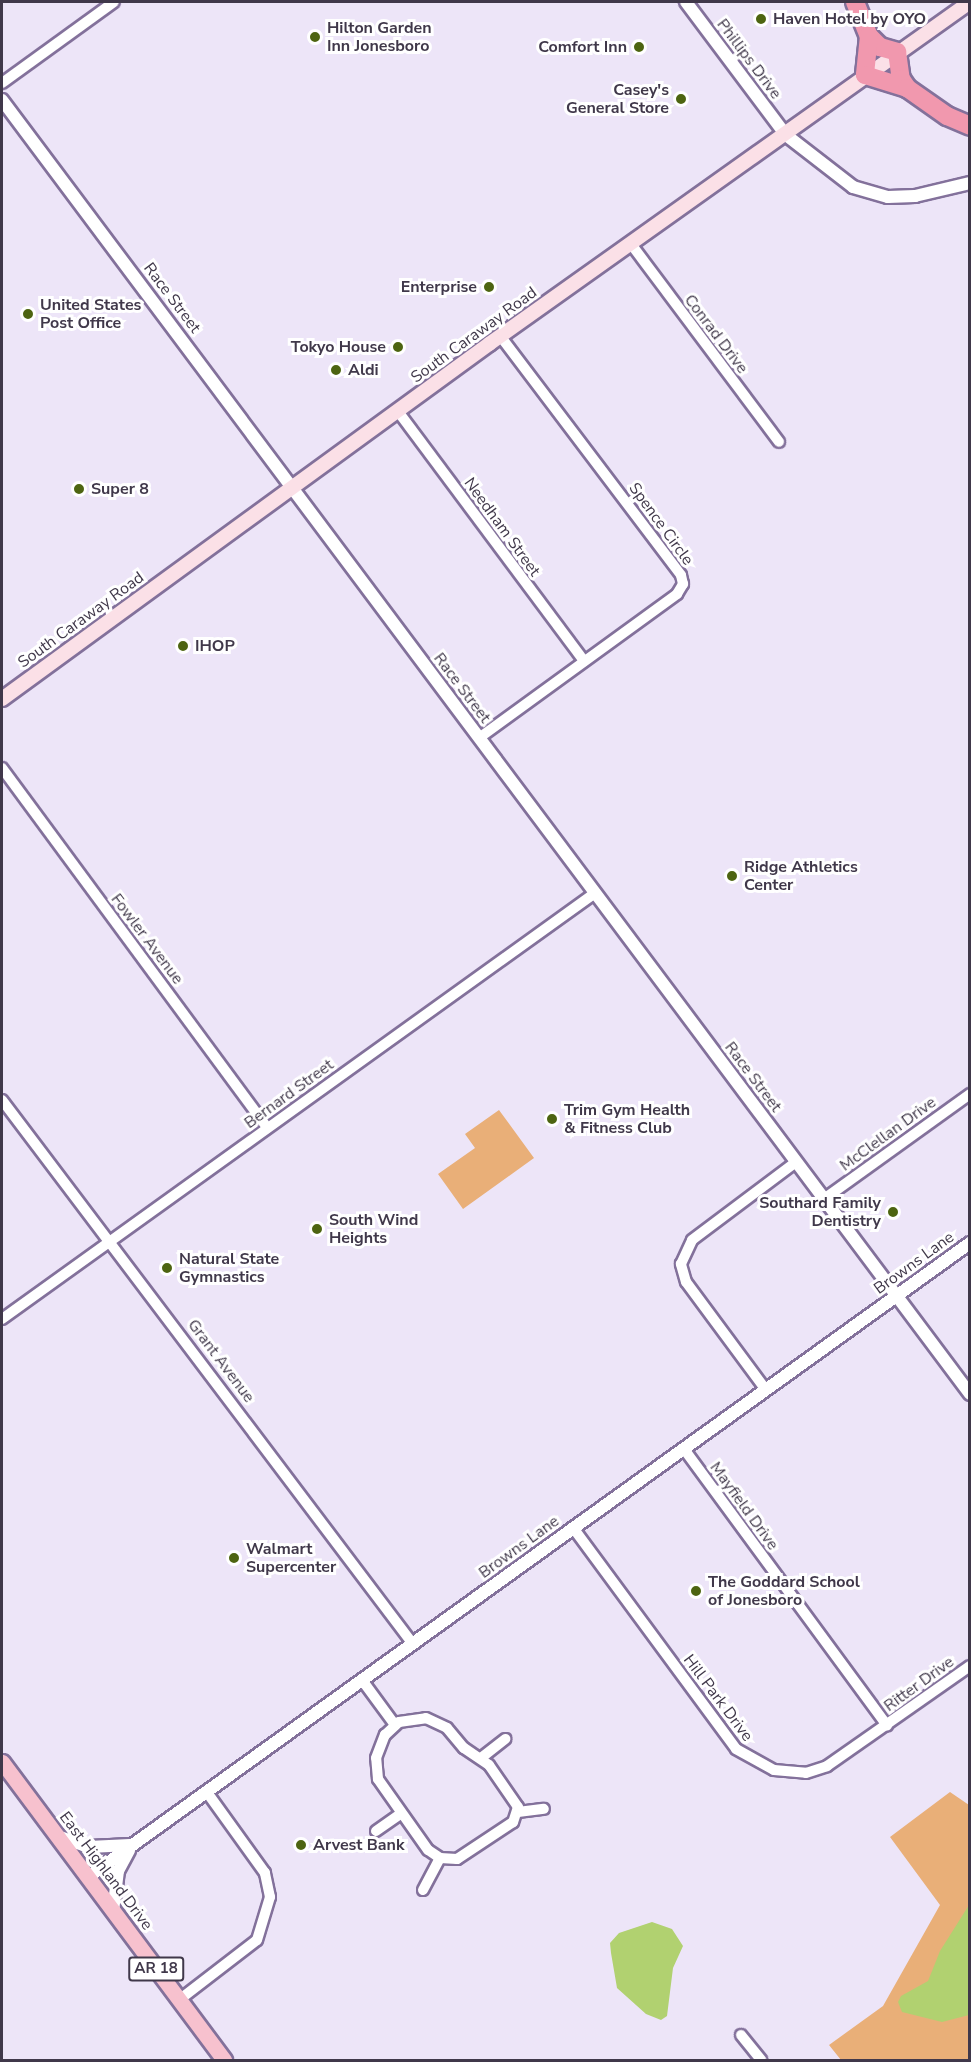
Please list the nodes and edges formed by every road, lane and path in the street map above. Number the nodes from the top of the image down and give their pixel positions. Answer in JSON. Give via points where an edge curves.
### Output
{"nodes":[{"id":1,"x":114,"y":2,"type":"edge"},
{"id":2,"x":686,"y":2,"type":"edge"},
{"id":3,"x":855,"y":2,"type":"edge"},
{"id":4,"x":969,"y":2,"type":"edge"},
{"id":5,"x":869,"y":36,"type":"junction"},
{"id":6,"x":897,"y":52,"type":"junction"},
{"id":7,"x":865,"y":75,"type":"junction"},
{"id":8,"x":2,"y":82,"type":"edge"},
{"id":9,"x":907,"y":88,"type":"junction"},
{"id":10,"x":2,"y":100,"type":"edge"},
{"id":11,"x":969,"y":126,"type":"edge"},
{"id":12,"x":786,"y":135,"type":"junction"},
{"id":13,"x":969,"y":183,"type":"edge"},
{"id":14,"x":631,"y":244,"type":"junction"},
{"id":15,"x":500,"y":336,"type":"junction"},
{"id":16,"x":397,"y":410,"type":"junction"},
{"id":17,"x":779,"y":442,"type":"dead end"},
{"id":18,"x":291,"y":487,"type":"junction"},
{"id":19,"x":584,"y":661,"type":"junction"},
{"id":20,"x":2,"y":699,"type":"edge"},
{"id":21,"x":479,"y":738,"type":"junction"},
{"id":22,"x":2,"y":768,"type":"edge"},
{"id":23,"x":595,"y":893,"type":"junction"},
{"id":24,"x":969,"y":1094,"type":"edge"},
{"id":25,"x":2,"y":1100,"type":"edge"},
{"id":26,"x":267,"y":1128,"type":"junction"},
{"id":27,"x":796,"y":1162,"type":"junction"},
{"id":28,"x":824,"y":1198,"type":"junction"},
{"id":29,"x":111,"y":1241,"type":"junction"},
{"id":30,"x":969,"y":1243,"type":"edge"},
{"id":31,"x":896,"y":1296,"type":"junction"},
{"id":32,"x":2,"y":1319,"type":"edge"},
{"id":33,"x":766,"y":1390,"type":"junction"},
{"id":34,"x":969,"y":1394,"type":"edge"},
{"id":35,"x":684,"y":1449,"type":"junction"},
{"id":36,"x":574,"y":1528,"type":"junction"},
{"id":37,"x":413,"y":1644,"type":"junction"},
{"id":38,"x":969,"y":1666,"type":"edge"},
{"id":39,"x":362,"y":1680,"type":"junction"},
{"id":40,"x":395,"y":1725,"type":"junction"},
{"id":41,"x":886,"y":1725,"type":"junction"},
{"id":42,"x":505,"y":1739,"type":"dead end"},
{"id":43,"x":481,"y":1758,"type":"junction"},
{"id":44,"x":2,"y":1762,"type":"edge"},
{"id":45,"x":207,"y":1791,"type":"junction"},
{"id":46,"x":544,"y":1809,"type":"dead end"},
{"id":47,"x":518,"y":1812,"type":"junction"},
{"id":48,"x":400,"y":1814,"type":"junction"},
{"id":49,"x":376,"y":1831,"type":"dead end"},
{"id":50,"x":57,"y":1836,"type":"junction"},
{"id":51,"x":131,"y":1845,"type":"junction"},
{"id":52,"x":440,"y":1858,"type":"junction"},
{"id":53,"x":88,"y":1877,"type":"junction"},
{"id":54,"x":423,"y":1890,"type":"dead end"},
{"id":55,"x":113,"y":1911,"type":"junction"},
{"id":56,"x":179,"y":2000,"type":"junction"},
{"id":57,"x":741,"y":2035,"type":"dead end"},
{"id":58,"x":224,"y":2061,"type":"edge"},
{"id":59,"x":761,"y":2061,"type":"edge"}],
"edges":[{"from":1,"to":8,"type":"street"},
{"from":2,"to":12,"type":"street","name":"Phillips Drive"},
{"from":3,"to":5,"type":"highway"},
{"from":4,"to":6,"type":"main road","name":"South Caraway Road"},
{"from":5,"to":6,"type":"highway","via":[[880,47]]},
{"from":5,"to":7,"type":"highway"},
{"from":6,"to":7,"type":"main road","name":"South Caraway Road"},
{"from":6,"to":9,"type":"highway","via":[[901,79]]},
{"from":7,"to":9,"type":"highway"},
{"from":7,"to":12,"type":"main road","name":"South Caraway Road"},
{"from":9,"to":11,"type":"highway","via":[[938,111]]},
{"from":10,"to":18,"type":"street","name":"Race Street"},
{"from":12,"to":13,"type":"street","name":"Phillips Drive","via":[[820,165],[869,194],[915,196]]},
{"from":12,"to":14,"type":"main road","name":"South Caraway Road"},
{"from":14,"to":15,"type":"main road","name":"South Caraway Road"},
{"from":14,"to":17,"type":"street","name":"Conrad Drive"},
{"from":15,"to":16,"type":"main road","name":"South Caraway Road"},
{"from":15,"to":19,"type":"street","name":"Spence Circle","via":[[683,580],[677,594]]},
{"from":16,"to":18,"type":"main road","name":"South Caraway Road"},
{"from":16,"to":19,"type":"street","name":"Needham Street"},
{"from":18,"to":20,"type":"main road","name":"South Caraway Road"},
{"from":18,"to":21,"type":"street","name":"Race Street"},
{"from":19,"to":21,"type":"street","name":"Spence Circle"},
{"from":21,"to":23,"type":"street","name":"Race Street"},
{"from":22,"to":26,"type":"street","name":"Fowler Avenue"},
{"from":23,"to":26,"type":"street","name":"Bernard Street"},
{"from":23,"to":27,"type":"street","name":"Race Street"},
{"from":24,"to":28,"type":"street","name":"McClellan Drive"},
{"from":25,"to":29,"type":"street","name":"Grant Avenue"},
{"from":26,"to":29,"type":"street","name":"Bernard Street"},
{"from":27,"to":28,"type":"street","name":"Race Street"},
{"from":27,"to":33,"type":"street","via":[[692,1240],[681,1264],[686,1282]]},
{"from":28,"to":31,"type":"street","name":"Race Street"},
{"from":29,"to":32,"type":"street","name":"Bernard Street"},
{"from":29,"to":37,"type":"street","name":"Grant Avenue"},
{"from":30,"to":31,"type":"street","name":"Browns Lane"},
{"from":31,"to":33,"type":"street","name":"Browns Lane"},
{"from":31,"to":34,"type":"street","name":"Race Street"},
{"from":33,"to":35,"type":"street","name":"Browns Lane"},
{"from":35,"to":36,"type":"street","name":"Browns Lane"},
{"from":35,"to":41,"type":"street","name":"Mayfield Drive"},
{"from":36,"to":37,"type":"street","name":"Browns Lane"},
{"from":36,"to":41,"type":"street","name":"Hill Park Drive","via":[[736,1749],[750,1760],[784,1773],[806,1773],[827,1766]]},
{"from":37,"to":39,"type":"street","name":"Browns Lane"},
{"from":38,"to":41,"type":"street","name":"Ritter Drive"},
{"from":39,"to":40,"type":"street"},
{"from":39,"to":45,"type":"street","name":"Browns Lane"},
{"from":40,"to":43,"type":"street","via":[[408,1719],[433,1720]]},
{"from":40,"to":48,"type":"street","via":[[380,1744],[376,1769],[380,1786]]},
{"from":42,"to":43,"type":"street"},
{"from":43,"to":47,"type":"street","via":[[516,1802]]},
{"from":44,"to":50,"type":"main road","name":"East Highland Drive","number":"AR 18"},
{"from":45,"to":51,"type":"street","name":"Browns Lane"},
{"from":45,"to":56,"type":"street","via":[[267,1875],[270,1897],[257,1940]]},
{"from":46,"to":47,"type":"street"},
{"from":47,"to":52,"type":"street","via":[[513,1822],[462,1857]]},
{"from":48,"to":49,"type":"street"},
{"from":48,"to":52,"type":"street","via":[[428,1850]]},
{"from":50,"to":51,"type":"street","via":[[89,1847]]},
{"from":50,"to":53,"type":"main road","name":"East Highland Drive","number":"AR 18"},
{"from":51,"to":53,"type":"street","name":"Browns Lane"},
{"from":51,"to":55,"type":"street","via":[[118,1870]]},
{"from":52,"to":54,"type":"street"},
{"from":53,"to":55,"type":"main road","name":"East Highland Drive","number":"AR 18"},
{"from":55,"to":56,"type":"main road","name":"East Highland Drive","number":"AR 18"},
{"from":56,"to":58,"type":"main road","name":"East Highland Drive","number":"AR 18"},
{"from":57,"to":59,"type":"street"}]}
